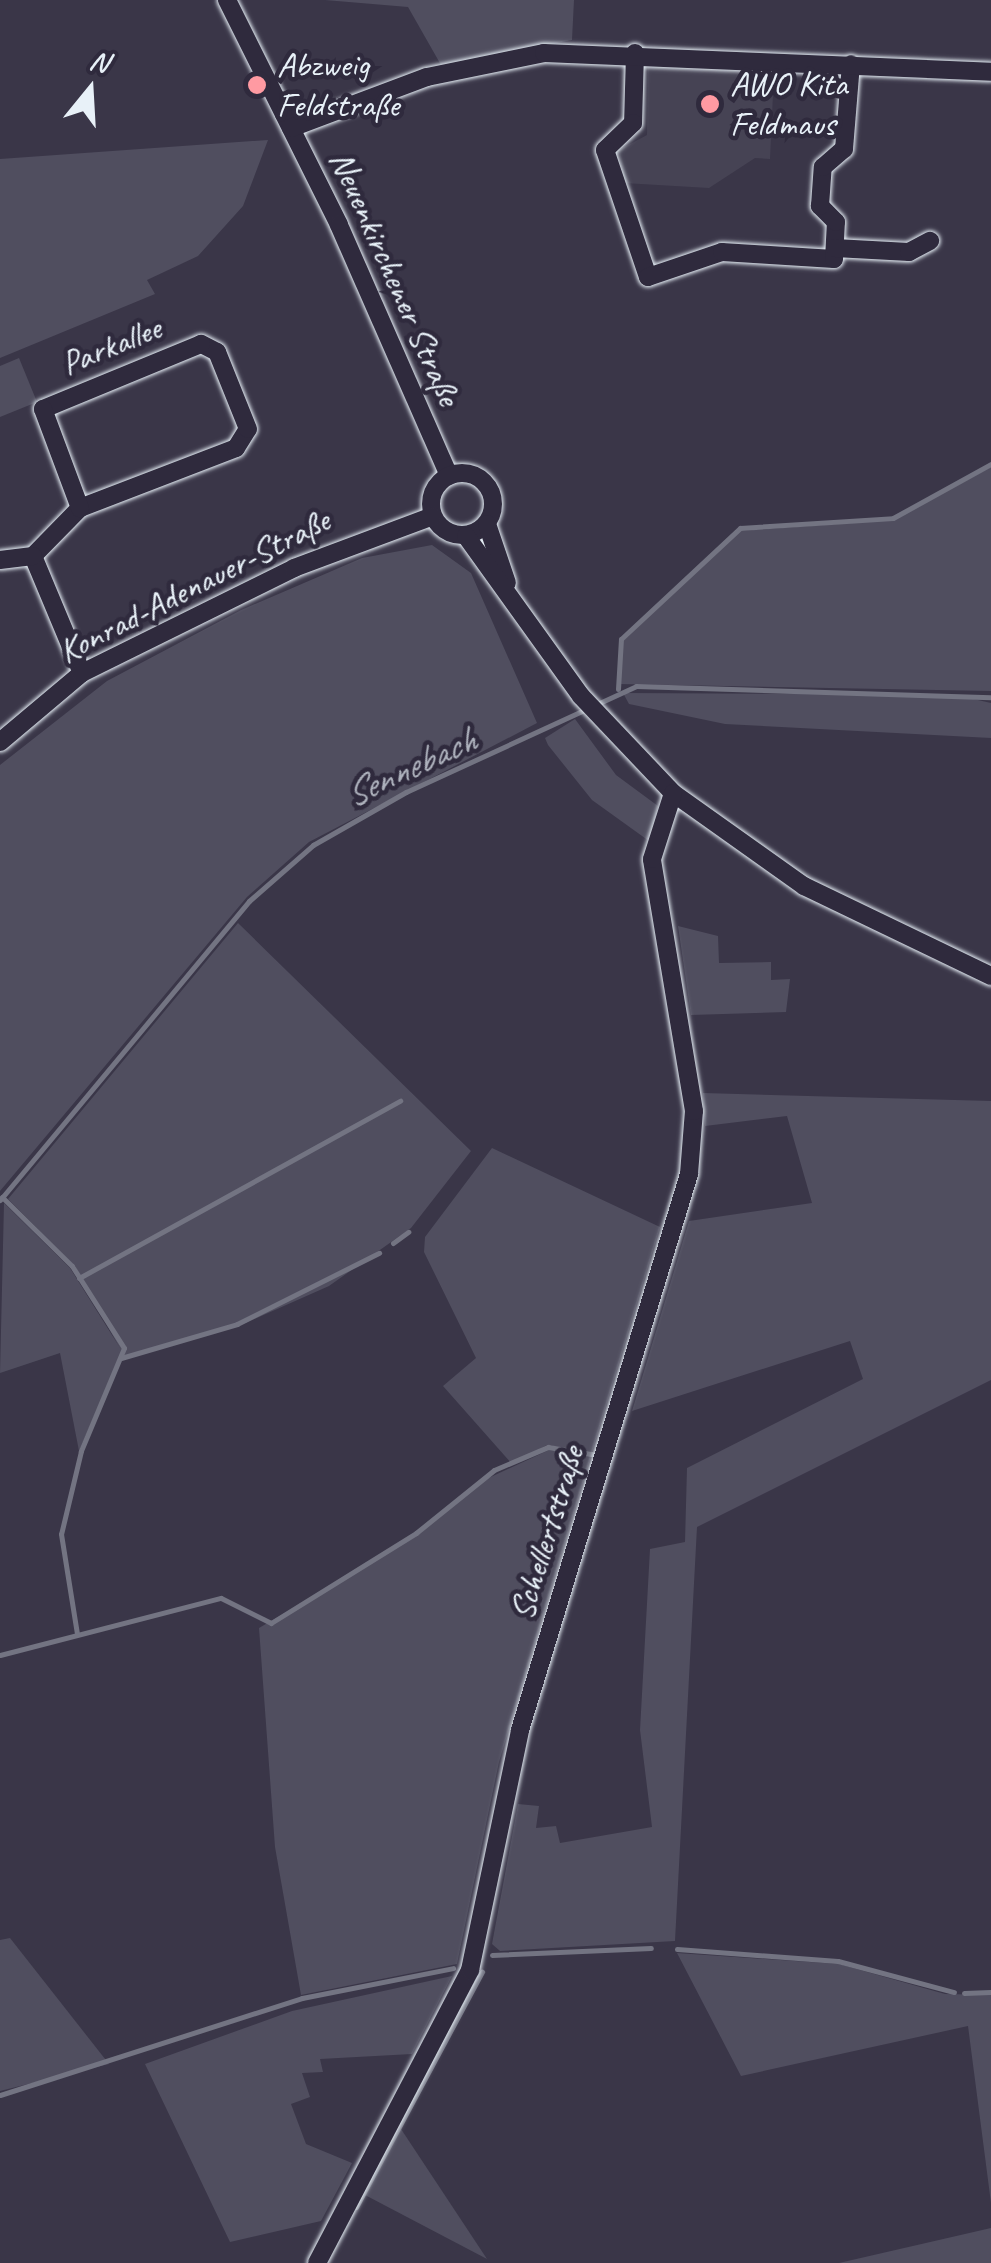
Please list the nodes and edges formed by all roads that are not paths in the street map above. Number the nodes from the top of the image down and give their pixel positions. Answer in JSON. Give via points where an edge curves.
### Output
{"nodes":[{"id":1,"x":227,"y":0,"type":"edge"},
{"id":2,"x":634,"y":53,"type":"junction"},
{"id":3,"x":851,"y":64,"type":"junction"},
{"id":4,"x":991,"y":72,"type":"edge"},
{"id":5,"x":291,"y":128,"type":"junction"},
{"id":6,"x":930,"y":241,"type":"dead end"},
{"id":7,"x":834,"y":248,"type":"junction"},
{"id":8,"x":448,"y":476,"type":"junction"},
{"id":9,"x":80,"y":508,"type":"junction"},
{"id":10,"x":433,"y":516,"type":"junction"},
{"id":11,"x":486,"y":524,"type":"junction"},
{"id":12,"x":466,"y":536,"type":"junction"},
{"id":13,"x":33,"y":556,"type":"junction"},
{"id":14,"x":0,"y":560,"type":"edge"},
{"id":15,"x":526,"y":624,"type":"junction"},
{"id":16,"x":82,"y":673,"type":"junction"},
{"id":17,"x":0,"y":742,"type":"edge"},
{"id":18,"x":673,"y":793,"type":"junction"},
{"id":19,"x":991,"y":976,"type":"edge"},
{"id":20,"x":316,"y":2263,"type":"edge"}],
"edges":[{"from":1,"to":5,"type":"street","name":"Neuenkirchener Straße"},
{"from":2,"to":3,"type":"street"},
{"from":2,"to":5,"type":"street","via":[[484,61]]},
{"from":2,"to":7,"type":"street","via":[[633,123],[605,150],[648,276],[722,252],[834,258]]},
{"from":3,"to":4,"type":"street"},
{"from":3,"to":7,"type":"street","via":[[844,149],[823,166],[820,206],[836,222]]},
{"from":5,"to":8,"type":"street","name":"Neuenkirchener Straße"},
{"from":6,"to":7,"type":"street","via":[[908,252]]},
{"from":8,"to":10,"type":"street","via":[[431,500]]},
{"from":8,"to":11,"type":"street","via":[[486,485]]},
{"from":9,"to":9,"type":"street","name":"Parkallee","via":[[236,448],[248,429],[217,352],[202,344],[43,409]]},
{"from":9,"to":13,"type":"street","name":"Parkallee"},
{"from":10,"to":12,"type":"street"},
{"from":10,"to":16,"type":"street","name":"Konrad-Adenauer-Straße","via":[[294,568]]},
{"from":11,"to":12,"type":"street"},
{"from":11,"to":15,"type":"street"},
{"from":12,"to":15,"type":"street"},
{"from":13,"to":14,"type":"street"},
{"from":13,"to":16,"type":"street"},
{"from":15,"to":18,"type":"street","via":[[581,696]]},
{"from":16,"to":17,"type":"street","name":"Konrad-Adenauer-Straße"},
{"from":18,"to":19,"type":"street","via":[[804,886]]},
{"from":18,"to":20,"type":"street","name":"Schellertstraße","via":[[652,858],[694,1110],[689,1174],[520,1730],[470,1970]]}]}
